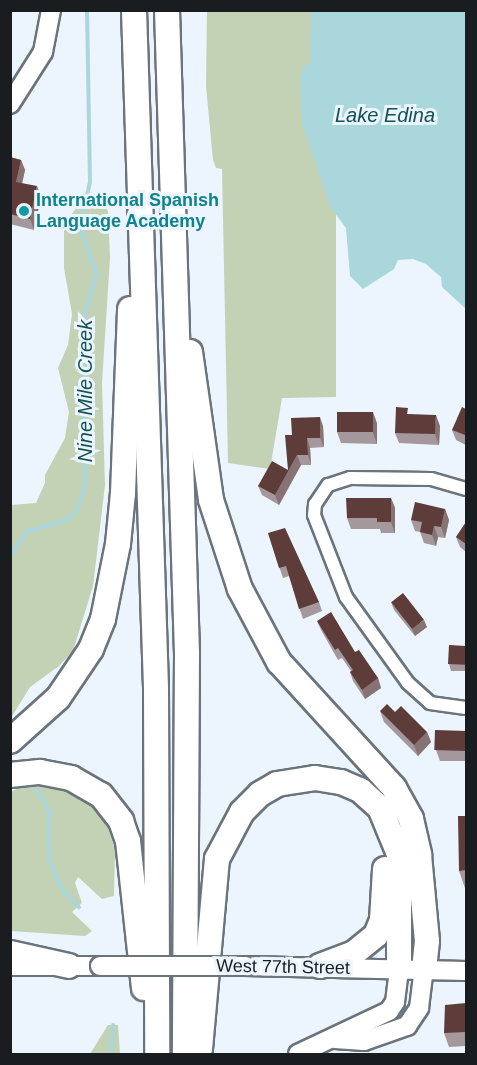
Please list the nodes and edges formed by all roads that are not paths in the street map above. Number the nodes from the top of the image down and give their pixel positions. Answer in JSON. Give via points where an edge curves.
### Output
{"nodes":[{"id":1,"x":51,"y":10,"type":"edge"},
{"id":2,"x":134,"y":10,"type":"edge"},
{"id":3,"x":167,"y":10,"type":"edge"},
{"id":4,"x":10,"y":104,"type":"edge"},
{"id":5,"x":140,"y":205,"type":"junction"},
{"id":6,"x":176,"y":289,"type":"junction"},
{"id":7,"x":466,"y":489,"type":"edge"},
{"id":8,"x":466,"y":708,"type":"edge"},
{"id":9,"x":10,"y":741,"type":"edge"},
{"id":10,"x":10,"y":775,"type":"edge"},
{"id":11,"x":370,"y":797,"type":"junction"},
{"id":12,"x":10,"y":953,"type":"edge"},
{"id":13,"x":10,"y":966,"type":"edge"},
{"id":14,"x":69,"y":966,"type":"junction"},
{"id":15,"x":320,"y":966,"type":"junction"},
{"id":16,"x":399,"y":970,"type":"junction"},
{"id":17,"x":424,"y":970,"type":"junction"},
{"id":18,"x":466,"y":971,"type":"edge"},
{"id":19,"x":335,"y":1039,"type":"junction"},
{"id":20,"x":147,"y":1054,"type":"edge"},
{"id":21,"x":157,"y":1054,"type":"edge"},
{"id":22,"x":185,"y":1054,"type":"edge"},
{"id":23,"x":200,"y":1054,"type":"edge"},
{"id":24,"x":298,"y":1054,"type":"edge"}],
"edges":[{"from":1,"to":4,"type":"street","via":[[43,52]]},
{"from":2,"to":5,"type":"highway"},
{"from":3,"to":6,"type":"highway"},
{"from":5,"to":9,"type":"highway","via":[[130,294],[123,492],[111,586],[91,649],[76,674],[39,718]]},
{"from":5,"to":21,"type":"highway","via":[[156,700]]},
{"from":6,"to":17,"type":"highway","via":[[194,366],[211,500],[233,570],[279,662],[394,788],[411,819],[425,920]]},
{"from":6,"to":22,"type":"highway","via":[[187,653]]},
{"from":7,"to":8,"type":"street","via":[[431,479],[338,480],[328,485],[315,504],[317,527],[346,597],[417,695],[444,708]]},
{"from":10,"to":20,"type":"highway","via":[[40,772],[71,778],[101,795],[121,821],[129,852]]},
{"from":11,"to":15,"type":"highway","via":[[372,817],[384,851],[382,920],[367,944]]},
{"from":11,"to":16,"type":"highway","via":[[387,819],[399,854]]},
{"from":11,"to":23,"type":"highway","via":[[341,782],[295,779],[260,794],[227,834],[212,884]]},
{"from":12,"to":14,"type":"highway"},
{"from":13,"to":14,"type":"street","name":"West 77th Street"},
{"from":14,"to":15,"type":"street","name":"West 77th Street","bridge":true},
{"from":15,"to":16,"type":"street","name":"West 77th Street"},
{"from":16,"to":17,"type":"street","name":"West 77th Street"},
{"from":16,"to":19,"type":"street","via":[[395,1002],[389,1011]]},
{"from":17,"to":18,"type":"street","name":"West 77th Street"},
{"from":17,"to":19,"type":"street","via":[[419,1008],[407,1026],[364,1041]]},
{"from":19,"to":24,"type":"street"}]}
